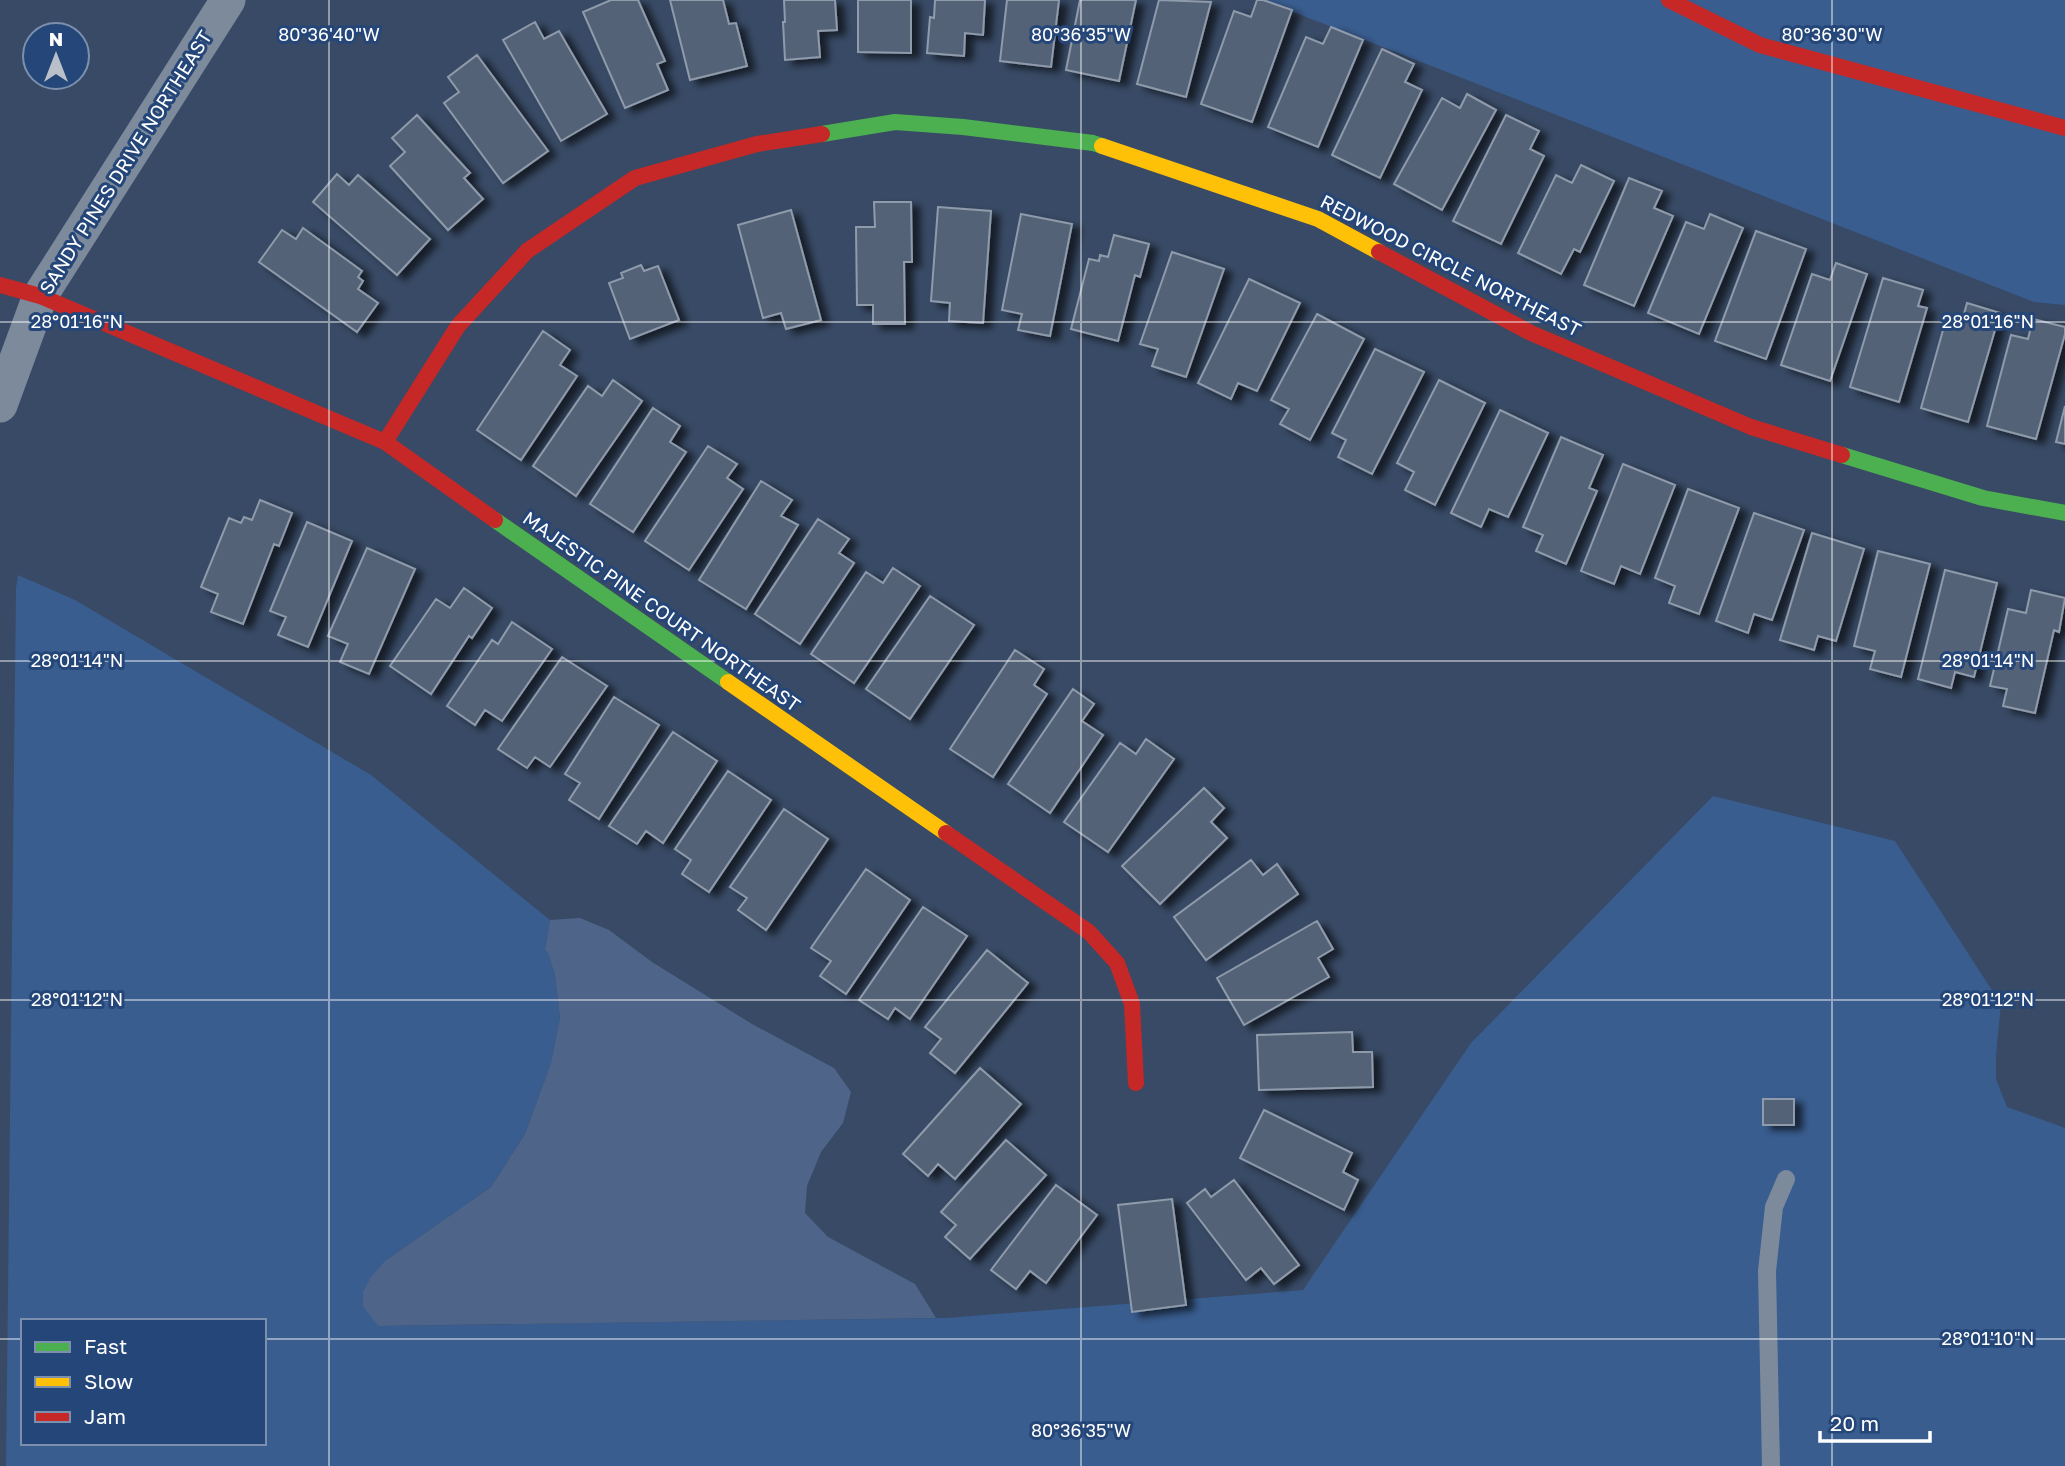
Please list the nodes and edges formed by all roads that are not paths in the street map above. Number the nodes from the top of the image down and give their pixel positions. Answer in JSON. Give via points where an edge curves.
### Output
{"nodes":[{"id":1,"x":228,"y":0,"type":"edge"},
{"id":2,"x":1669,"y":0,"type":"edge"},
{"id":3,"x":2065,"y":128,"type":"edge"},
{"id":4,"x":0,"y":285,"type":"edge"},
{"id":5,"x":40,"y":296,"type":"junction"},
{"id":6,"x":0,"y":405,"type":"edge"},
{"id":7,"x":385,"y":442,"type":"junction"},
{"id":8,"x":2065,"y":513,"type":"edge"},
{"id":9,"x":1136,"y":1083,"type":"dead end"},
{"id":10,"x":1786,"y":1178,"type":"dead end"},
{"id":11,"x":1771,"y":1466,"type":"edge"}],
"edges":[{"from":1,"to":5,"type":"street","name":"SANDY PINES DRIVE NORTHEAST"},
{"from":2,"to":3,"type":"street","via":[[1760,46]]},
{"from":4,"to":5,"type":"street","name":"MAJESTIC PINE COURT NORTHEAST"},
{"from":5,"to":6,"type":"street","name":"SANDY PINES DRIVE NORTHEAST"},
{"from":5,"to":7,"type":"street","name":"MAJESTIC PINE COURT NORTHEAST"},
{"from":7,"to":8,"type":"street","name":"REDWOOD CIRCLE NORTHEAST","via":[[458,326],[527,251],[635,178],[757,144],[895,122],[1093,143],[1318,219],[1531,333],[1751,427],[1983,498]]},
{"from":7,"to":9,"type":"street","name":"MAJESTIC PINE COURT NORTHEAST","via":[[1089,932],[1117,963],[1132,1003]]},
{"from":10,"to":11,"type":"lane","via":[[1774,1207],[1767,1271]]}]}
